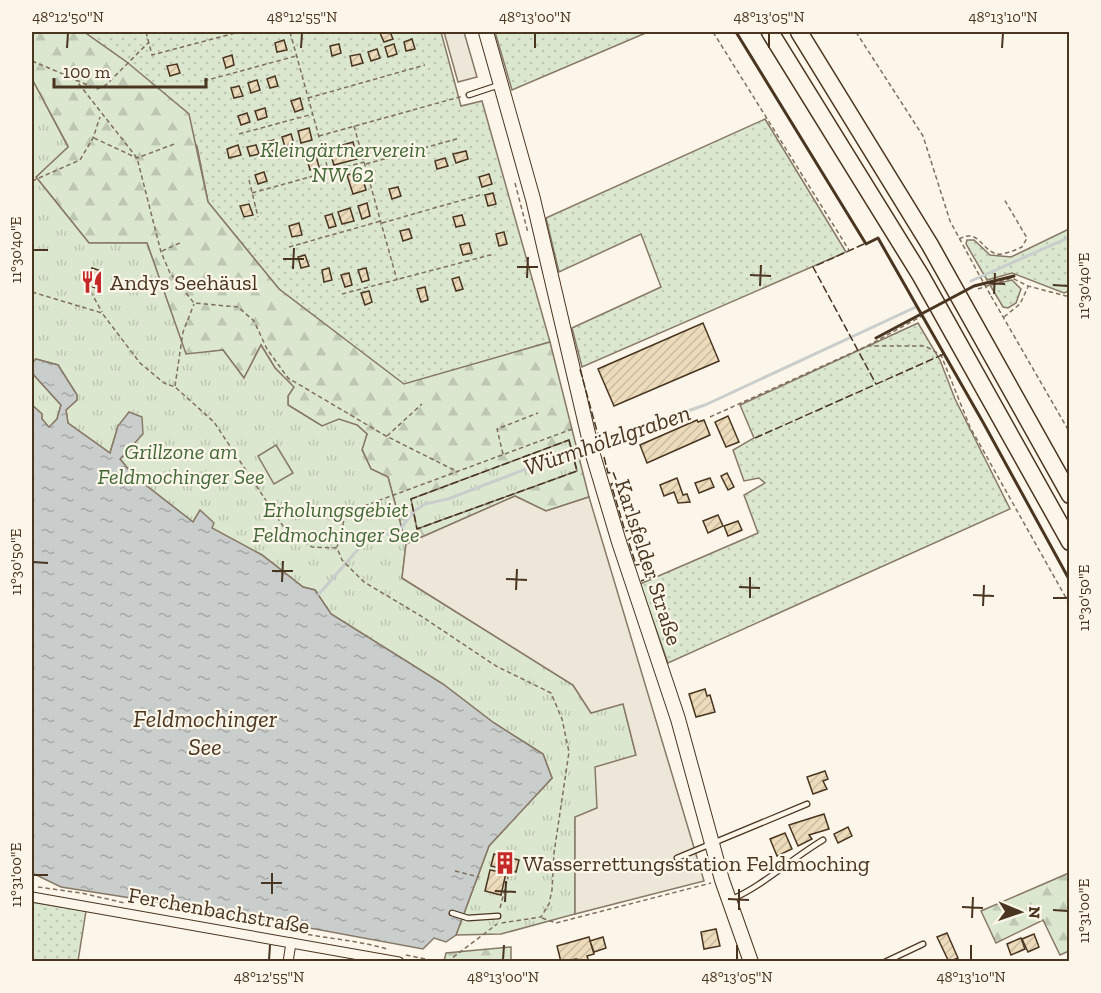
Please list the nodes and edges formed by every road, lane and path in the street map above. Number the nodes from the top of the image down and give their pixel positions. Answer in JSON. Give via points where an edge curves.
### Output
{"nodes":[{"id":1,"x":146,"y":32,"type":"edge"},
{"id":2,"x":239,"y":32,"type":"edge"},
{"id":3,"x":290,"y":32,"type":"edge"},
{"id":4,"x":312,"y":32,"type":"edge"},
{"id":5,"x":320,"y":32,"type":"edge"},
{"id":6,"x":486,"y":32,"type":"edge"},
{"id":7,"x":714,"y":32,"type":"edge"},
{"id":8,"x":770,"y":32,"type":"edge"},
{"id":9,"x":799,"y":32,"type":"edge"},
{"id":10,"x":856,"y":32,"type":"edge"},
{"id":11,"x":149,"y":42,"type":"junction"},
{"id":12,"x":297,"y":56,"type":"junction"},
{"id":13,"x":32,"y":61,"type":"edge"},
{"id":14,"x":425,"y":65,"type":"dead end"},
{"id":15,"x":75,"y":79,"type":"junction"},
{"id":16,"x":204,"y":81,"type":"dead end"},
{"id":17,"x":502,"y":85,"type":"junction"},
{"id":18,"x":468,"y":95,"type":"joint"},
{"id":19,"x":308,"y":98,"type":"junction"},
{"id":20,"x":313,"y":114,"type":"junction"},
{"id":21,"x":101,"y":115,"type":"junction"},
{"id":22,"x":354,"y":126,"type":"junction"},
{"id":23,"x":239,"y":134,"type":"dead end"},
{"id":24,"x":319,"y":136,"type":"junction"},
{"id":25,"x":93,"y":138,"type":"junction"},
{"id":26,"x":460,"y":138,"type":"dead end"},
{"id":27,"x":177,"y":143,"type":"dead end"},
{"id":28,"x":137,"y":158,"type":"junction"},
{"id":29,"x":365,"y":163,"type":"junction"},
{"id":30,"x":329,"y":172,"type":"junction"},
{"id":31,"x":249,"y":180,"type":"dead end"},
{"id":32,"x":515,"y":180,"type":"dead end"},
{"id":33,"x":32,"y":181,"type":"edge"},
{"id":34,"x":252,"y":193,"type":"junction"},
{"id":35,"x":480,"y":195,"type":"dead end"},
{"id":36,"x":1004,"y":199,"type":"dead end"},
{"id":37,"x":258,"y":217,"type":"dead end"},
{"id":38,"x":381,"y":222,"type":"junction"},
{"id":39,"x":529,"y":238,"type":"dead end"},
{"id":40,"x":958,"y":239,"type":"junction"},
{"id":41,"x":182,"y":242,"type":"dead end"},
{"id":42,"x":289,"y":247,"type":"dead end"},
{"id":43,"x":849,"y":250,"type":"dead end"},
{"id":44,"x":161,"y":252,"type":"junction"},
{"id":45,"x":494,"y":254,"type":"dead end"},
{"id":46,"x":397,"y":280,"type":"junction"},
{"id":47,"x":87,"y":285,"type":"dead end"},
{"id":48,"x":1028,"y":286,"type":"junction"},
{"id":49,"x":978,"y":289,"type":"dead end"},
{"id":50,"x":32,"y":292,"type":"edge"},
{"id":51,"x":342,"y":294,"type":"dead end"},
{"id":52,"x":1070,"y":295,"type":"edge"},
{"id":53,"x":194,"y":303,"type":"junction"},
{"id":54,"x":102,"y":313,"type":"junction"},
{"id":55,"x":922,"y":316,"type":"dead end"},
{"id":56,"x":1004,"y":317,"type":"junction"},
{"id":57,"x":867,"y":346,"type":"junction"},
{"id":58,"x":175,"y":387,"type":"junction"},
{"id":59,"x":422,"y":404,"type":"dead end"},
{"id":60,"x":538,"y":412,"type":"dead end"},
{"id":61,"x":710,"y":417,"type":"dead end"},
{"id":62,"x":1070,"y":433,"type":"edge"},
{"id":63,"x":583,"y":435,"type":"junction"},
{"id":64,"x":386,"y":436,"type":"junction"},
{"id":65,"x":503,"y":454,"type":"junction"},
{"id":66,"x":458,"y":472,"type":"junction"},
{"id":67,"x":1070,"y":495,"type":"edge"},
{"id":68,"x":1070,"y":542,"type":"edge"},
{"id":69,"x":337,"y":548,"type":"junction"},
{"id":70,"x":1070,"y":605,"type":"edge"},
{"id":71,"x":807,"y":804,"type":"dead end"},
{"id":72,"x":823,"y":840,"type":"dead end"},
{"id":73,"x":711,"y":845,"type":"junction"},
{"id":74,"x":677,"y":858,"type":"dead end"},
{"id":75,"x":455,"y":871,"type":"dead end"},
{"id":76,"x":479,"y":877,"type":"dead end"},
{"id":77,"x":508,"y":877,"type":"dead end"},
{"id":78,"x":722,"y":880,"type":"junction"},
{"id":79,"x":32,"y":886,"type":"edge"},
{"id":80,"x":32,"y":897,"type":"edge"},
{"id":81,"x":729,"y":900,"type":"junction"},
{"id":82,"x":126,"y":903,"type":"dead end"},
{"id":83,"x":159,"y":911,"type":"dead end"},
{"id":84,"x":452,"y":913,"type":"dead end"},
{"id":85,"x":498,"y":916,"type":"junction"},
{"id":86,"x":542,"y":917,"type":"junction"},
{"id":87,"x":497,"y":924,"type":"junction"},
{"id":88,"x":291,"y":943,"type":"junction"},
{"id":89,"x":923,"y":944,"type":"dead end"},
{"id":90,"x":391,"y":951,"type":"dead end"},
{"id":91,"x":400,"y":957,"type":"edge"},
{"id":92,"x":288,"y":962,"type":"edge"},
{"id":93,"x":440,"y":962,"type":"edge"},
{"id":94,"x":447,"y":962,"type":"edge"},
{"id":95,"x":751,"y":962,"type":"edge"},
{"id":96,"x":885,"y":962,"type":"edge"}],
"edges":[{"from":1,"to":11,"type":"path"},
{"from":2,"to":11,"type":"path","via":[[152,55]]},
{"from":3,"to":12,"type":"path"},
{"from":4,"to":5,"type":"path"},
{"from":6,"to":17,"type":"street","name":"Karlsfelder Straße"},
{"from":7,"to":43,"type":"path"},
{"from":8,"to":68,"type":"highway","via":[[926,285]]},
{"from":9,"to":67,"type":"highway","via":[[947,274]]},
{"from":10,"to":40,"type":"path","via":[[922,136]]},
{"from":11,"to":15,"type":"path","via":[[106,85],[97,89]]},
{"from":12,"to":16,"type":"path"},
{"from":12,"to":19,"type":"path"},
{"from":13,"to":15,"type":"path"},
{"from":14,"to":19,"type":"path"},
{"from":15,"to":21,"type":"path"},
{"from":17,"to":18,"type":"lane"},
{"from":17,"to":63,"type":"street","name":"Karlsfelder Straße","via":[[533,199]]},
{"from":18,"to":22,"type":"path"},
{"from":19,"to":20,"type":"path"},
{"from":20,"to":23,"type":"path"},
{"from":20,"to":24,"type":"path"},
{"from":21,"to":25,"type":"path"},
{"from":21,"to":28,"type":"path"},
{"from":22,"to":24,"type":"path"},
{"from":22,"to":29,"type":"path"},
{"from":24,"to":30,"type":"path"},
{"from":25,"to":28,"type":"path"},
{"from":25,"to":33,"type":"path","via":[[80,160]]},
{"from":26,"to":29,"type":"path"},
{"from":27,"to":28,"type":"path"},
{"from":28,"to":44,"type":"path"},
{"from":29,"to":30,"type":"path"},
{"from":29,"to":38,"type":"path"},
{"from":30,"to":34,"type":"path"},
{"from":31,"to":34,"type":"path"},
{"from":32,"to":39,"type":"path"},
{"from":34,"to":37,"type":"path"},
{"from":35,"to":38,"type":"path"},
{"from":36,"to":40,"type":"path","via":[[1027,238],[1022,247],[1001,254],[975,236],[968,234]]},
{"from":38,"to":42,"type":"path"},
{"from":38,"to":46,"type":"path"},
{"from":40,"to":56,"type":"path","bridge":true},
{"from":41,"to":44,"type":"path"},
{"from":44,"to":53,"type":"path","via":[[170,273]]},
{"from":45,"to":46,"type":"path"},
{"from":46,"to":51,"type":"path"},
{"from":47,"to":54,"type":"path"},
{"from":48,"to":49,"type":"path","via":[[1012,278]]},
{"from":48,"to":52,"type":"path"},
{"from":48,"to":56,"type":"path","via":[[1020,304]]},
{"from":50,"to":54,"type":"path"},
{"from":53,"to":58,"type":"path","via":[[183,332]]},
{"from":53,"to":64,"type":"path","via":[[238,307],[254,321],[267,349],[288,378]]},
{"from":54,"to":58,"type":"path","via":[[140,363]]},
{"from":55,"to":57,"type":"path"},
{"from":56,"to":62,"type":"path"},
{"from":57,"to":61,"type":"path"},
{"from":57,"to":70,"type":"path","via":[[925,346],[941,355],[970,427]]},
{"from":58,"to":69,"type":"path","via":[[214,422],[285,529],[312,547]]},
{"from":59,"to":64,"type":"path"},
{"from":60,"to":65,"type":"path","via":[[497,429]]},
{"from":63,"to":65,"type":"path","via":[[576,427]]},
{"from":63,"to":73,"type":"street","name":"Karlsfelder Straße","via":[[594,454],[619,543],[678,719]]},
{"from":64,"to":66,"type":"path"},
{"from":65,"to":66,"type":"path"},
{"from":66,"to":69,"type":"path","via":[[364,506],[344,520]]},
{"from":69,"to":86,"type":"path","via":[[342,560],[364,582],[496,666],[551,693],[569,752],[552,890]]},
{"from":71,"to":73,"type":"lane"},
{"from":72,"to":81,"type":"lane"},
{"from":73,"to":74,"type":"lane"},
{"from":73,"to":78,"type":"street","name":"Karlsfelder Straße"},
{"from":75,"to":76,"type":"path"},
{"from":77,"to":85,"type":"path"},
{"from":78,"to":81,"type":"street","name":"Karlsfelder Straße"},
{"from":78,"to":86,"type":"path","via":[[556,923]]},
{"from":79,"to":82,"type":"path"},
{"from":80,"to":88,"type":"street","name":"Ferchenbachstraße"},
{"from":81,"to":95,"type":"street","name":"Karlsfelder Straße"},
{"from":83,"to":90,"type":"path","via":[[220,916],[365,942]]},
{"from":84,"to":85,"type":"lane","via":[[468,918]]},
{"from":85,"to":87,"type":"path"},
{"from":86,"to":87,"type":"path"},
{"from":87,"to":94,"type":"path"},
{"from":88,"to":91,"type":"street","name":"Ferchenbachstraße"},
{"from":88,"to":92,"type":"street"},
{"from":89,"to":96,"type":"lane"},
{"from":91,"to":93,"type":"path"}]}
